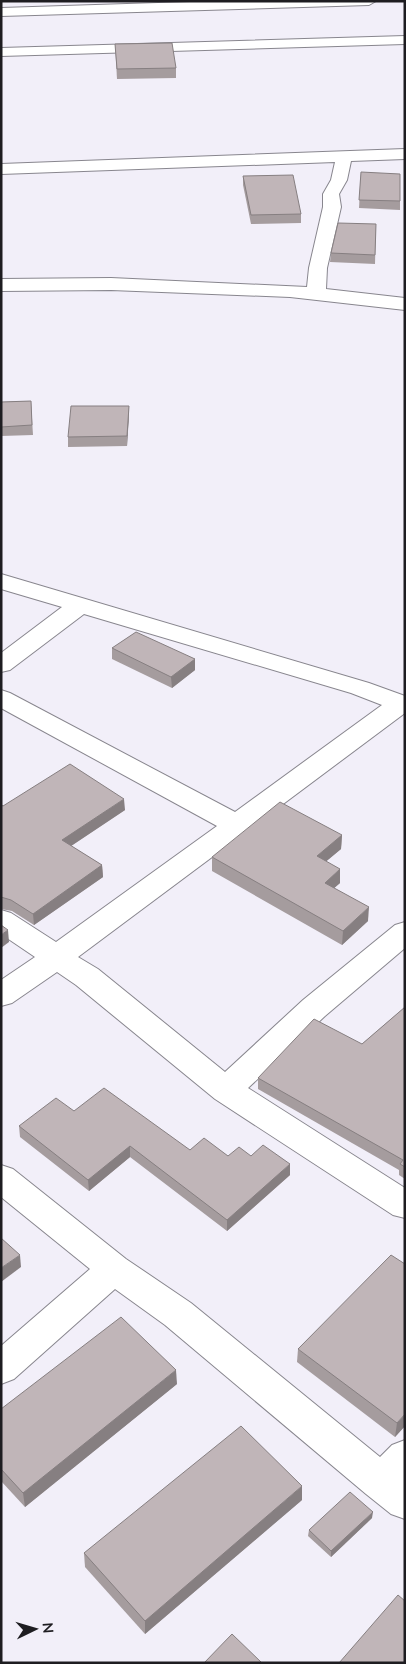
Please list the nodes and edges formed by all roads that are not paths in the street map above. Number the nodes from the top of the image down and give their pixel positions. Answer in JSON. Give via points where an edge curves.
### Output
{"nodes":[{"id":1,"x":369,"y":1,"type":"edge"},
{"id":2,"x":1,"y":12,"type":"edge"},
{"id":3,"x":405,"y":40,"type":"edge"},
{"id":4,"x":1,"y":52,"type":"edge"},
{"id":5,"x":405,"y":154,"type":"edge"},
{"id":6,"x":344,"y":156,"type":"junction"},
{"id":7,"x":1,"y":169,"type":"edge"},
{"id":8,"x":1,"y":285,"type":"edge"},
{"id":9,"x":316,"y":294,"type":"junction"},
{"id":10,"x":405,"y":304,"type":"edge"},
{"id":11,"x":1,"y":580,"type":"edge"},
{"id":12,"x":81,"y":604,"type":"junction"},
{"id":13,"x":1,"y":665,"type":"edge"},
{"id":14,"x":1,"y":698,"type":"edge"},
{"id":15,"x":403,"y":704,"type":"edge"},
{"id":16,"x":236,"y":824,"type":"junction"},
{"id":17,"x":1,"y":920,"type":"edge"},
{"id":18,"x":405,"y":932,"type":"edge"},
{"id":19,"x":57,"y":957,"type":"junction"},
{"id":20,"x":1,"y":995,"type":"edge"},
{"id":21,"x":226,"y":1090,"type":"junction"},
{"id":22,"x":1,"y":1178,"type":"edge"},
{"id":23,"x":405,"y":1205,"type":"edge"},
{"id":24,"x":114,"y":1268,"type":"junction"},
{"id":25,"x":1,"y":1368,"type":"edge"},
{"id":26,"x":397,"y":1480,"type":"edge"}],
"edges":[{"from":1,"to":2,"type":"street"},
{"from":3,"to":4,"type":"street"},
{"from":5,"to":6,"type":"street"},
{"from":6,"to":7,"type":"street"},
{"from":6,"to":9,"type":"street","via":[[339,180],[331,194],[332,207],[318,268]]},
{"from":8,"to":9,"type":"street","via":[[120,284]]},
{"from":9,"to":10,"type":"street"},
{"from":11,"to":12,"type":"street"},
{"from":12,"to":13,"type":"street"},
{"from":12,"to":15,"type":"street","via":[[360,688]]},
{"from":14,"to":16,"type":"street"},
{"from":15,"to":16,"type":"street"},
{"from":16,"to":19,"type":"street"},
{"from":17,"to":19,"type":"street"},
{"from":18,"to":21,"type":"street","via":[[314,1008]]},
{"from":19,"to":20,"type":"street"},
{"from":19,"to":21,"type":"street","via":[[87,977]]},
{"from":21,"to":23,"type":"street"},
{"from":22,"to":24,"type":"street"},
{"from":24,"to":25,"type":"street"},
{"from":24,"to":26,"type":"street"}]}
